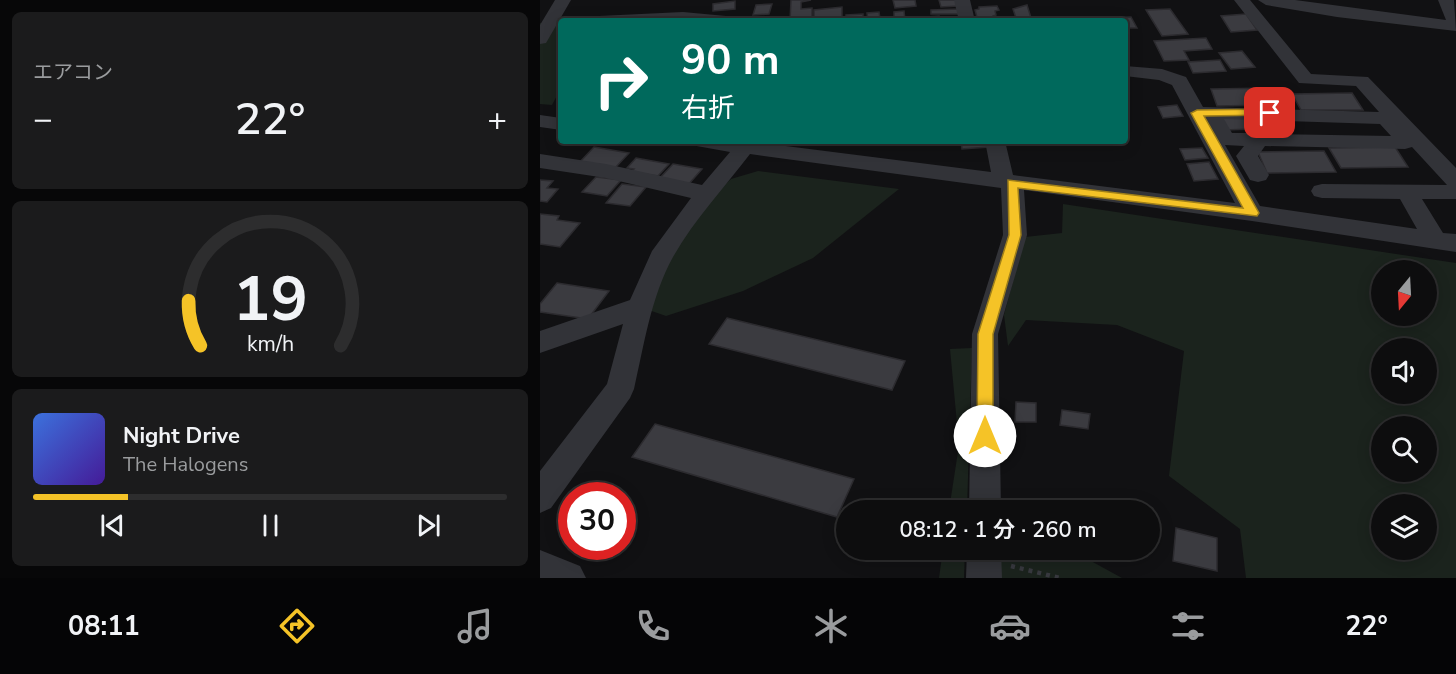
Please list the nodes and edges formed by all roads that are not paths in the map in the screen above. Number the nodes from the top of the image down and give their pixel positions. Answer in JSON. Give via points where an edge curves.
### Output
{"nodes":[{"id":1,"x":563,"y":0,"type":"edge"},
{"id":2,"x":630,"y":0,"type":"edge"},
{"id":3,"x":962,"y":0,"type":"edge"},
{"id":4,"x":1242,"y":0,"type":"edge"},
{"id":5,"x":1266,"y":0,"type":"edge"},
{"id":6,"x":1446,"y":0,"type":"edge"},
{"id":7,"x":621,"y":18,"type":"edge"},
{"id":8,"x":652,"y":18,"type":"edge"},
{"id":9,"x":694,"y":18,"type":"edge"},
{"id":10,"x":966,"y":18,"type":"edge"},
{"id":11,"x":1456,"y":25,"type":"edge"},
{"id":12,"x":547,"y":28,"type":"edge"},
{"id":13,"x":1128,"y":71,"type":"edge"},
{"id":14,"x":1204,"y":113,"type":"junction"},
{"id":15,"x":1260,"y":113,"type":"junction"},
{"id":16,"x":1309,"y":116,"type":"junction"},
{"id":17,"x":540,"y":121,"type":"edge"},
{"id":18,"x":558,"y":124,"type":"edge"},
{"id":19,"x":1330,"y":140,"type":"junction"},
{"id":20,"x":722,"y":144,"type":"edge"},
{"id":21,"x":996,"y":144,"type":"edge"},
{"id":22,"x":745,"y":147,"type":"junction"},
{"id":23,"x":1253,"y":148,"type":"junction"},
{"id":24,"x":1435,"y":159,"type":"junction"},
{"id":25,"x":540,"y":161,"type":"edge"},
{"id":26,"x":1456,"y":163,"type":"edge"},
{"id":27,"x":1258,"y":175,"type":"dead end"},
{"id":28,"x":1456,"y":181,"type":"edge"},
{"id":29,"x":1008,"y":183,"type":"junction"},
{"id":30,"x":1322,"y":191,"type":"dead end"},
{"id":31,"x":1407,"y":192,"type":"junction"},
{"id":32,"x":1456,"y":192,"type":"edge"},
{"id":33,"x":707,"y":194,"type":"junction"},
{"id":34,"x":1252,"y":213,"type":"junction"},
{"id":35,"x":1446,"y":242,"type":"edge"},
{"id":36,"x":640,"y":307,"type":"junction"},
{"id":37,"x":540,"y":342,"type":"edge"},
{"id":38,"x":540,"y":497,"type":"edge"},
{"id":39,"x":985,"y":500,"type":"edge"},
{"id":40,"x":540,"y":567,"type":"edge"},
{"id":41,"x":568,"y":578,"type":"edge"}],
"edges":[{"from":1,"to":12,"type":"street"},
{"from":2,"to":7,"type":"street"},
{"from":3,"to":10,"type":"street"},
{"from":4,"to":24,"type":"street","via":[[1306,79],[1361,81]]},
{"from":5,"to":11,"type":"street"},
{"from":6,"to":11,"type":"street"},
{"from":8,"to":9,"type":"street"},
{"from":13,"to":14,"type":"street","via":[[1179,81]]},
{"from":14,"to":15,"type":"street"},
{"from":14,"to":23,"type":"street","via":[[1225,139]]},
{"from":14,"to":34,"type":"street"},
{"from":15,"to":16,"type":"street"},
{"from":15,"to":23,"type":"street"},
{"from":16,"to":19,"type":"street"},
{"from":16,"to":19,"type":"street","via":[[1386,118],[1405,143]]},
{"from":17,"to":18,"type":"street"},
{"from":19,"to":23,"type":"street"},
{"from":20,"to":22,"type":"street"},
{"from":21,"to":29,"type":"street"},
{"from":22,"to":29,"type":"street"},
{"from":22,"to":33,"type":"street"},
{"from":23,"to":27,"type":"street"},
{"from":24,"to":26,"type":"street"},
{"from":24,"to":28,"type":"street"},
{"from":25,"to":33,"type":"street"},
{"from":29,"to":34,"type":"street"},
{"from":29,"to":39,"type":"street","via":[[1015,235],[986,334]]},
{"from":30,"to":31,"type":"street"},
{"from":31,"to":32,"type":"street"},
{"from":31,"to":35,"type":"street"},
{"from":33,"to":36,"type":"street","via":[[661,256]]},
{"from":34,"to":35,"type":"street"},
{"from":36,"to":37,"type":"street"},
{"from":36,"to":38,"type":"street","via":[[620,389]]},
{"from":40,"to":41,"type":"street"}]}
